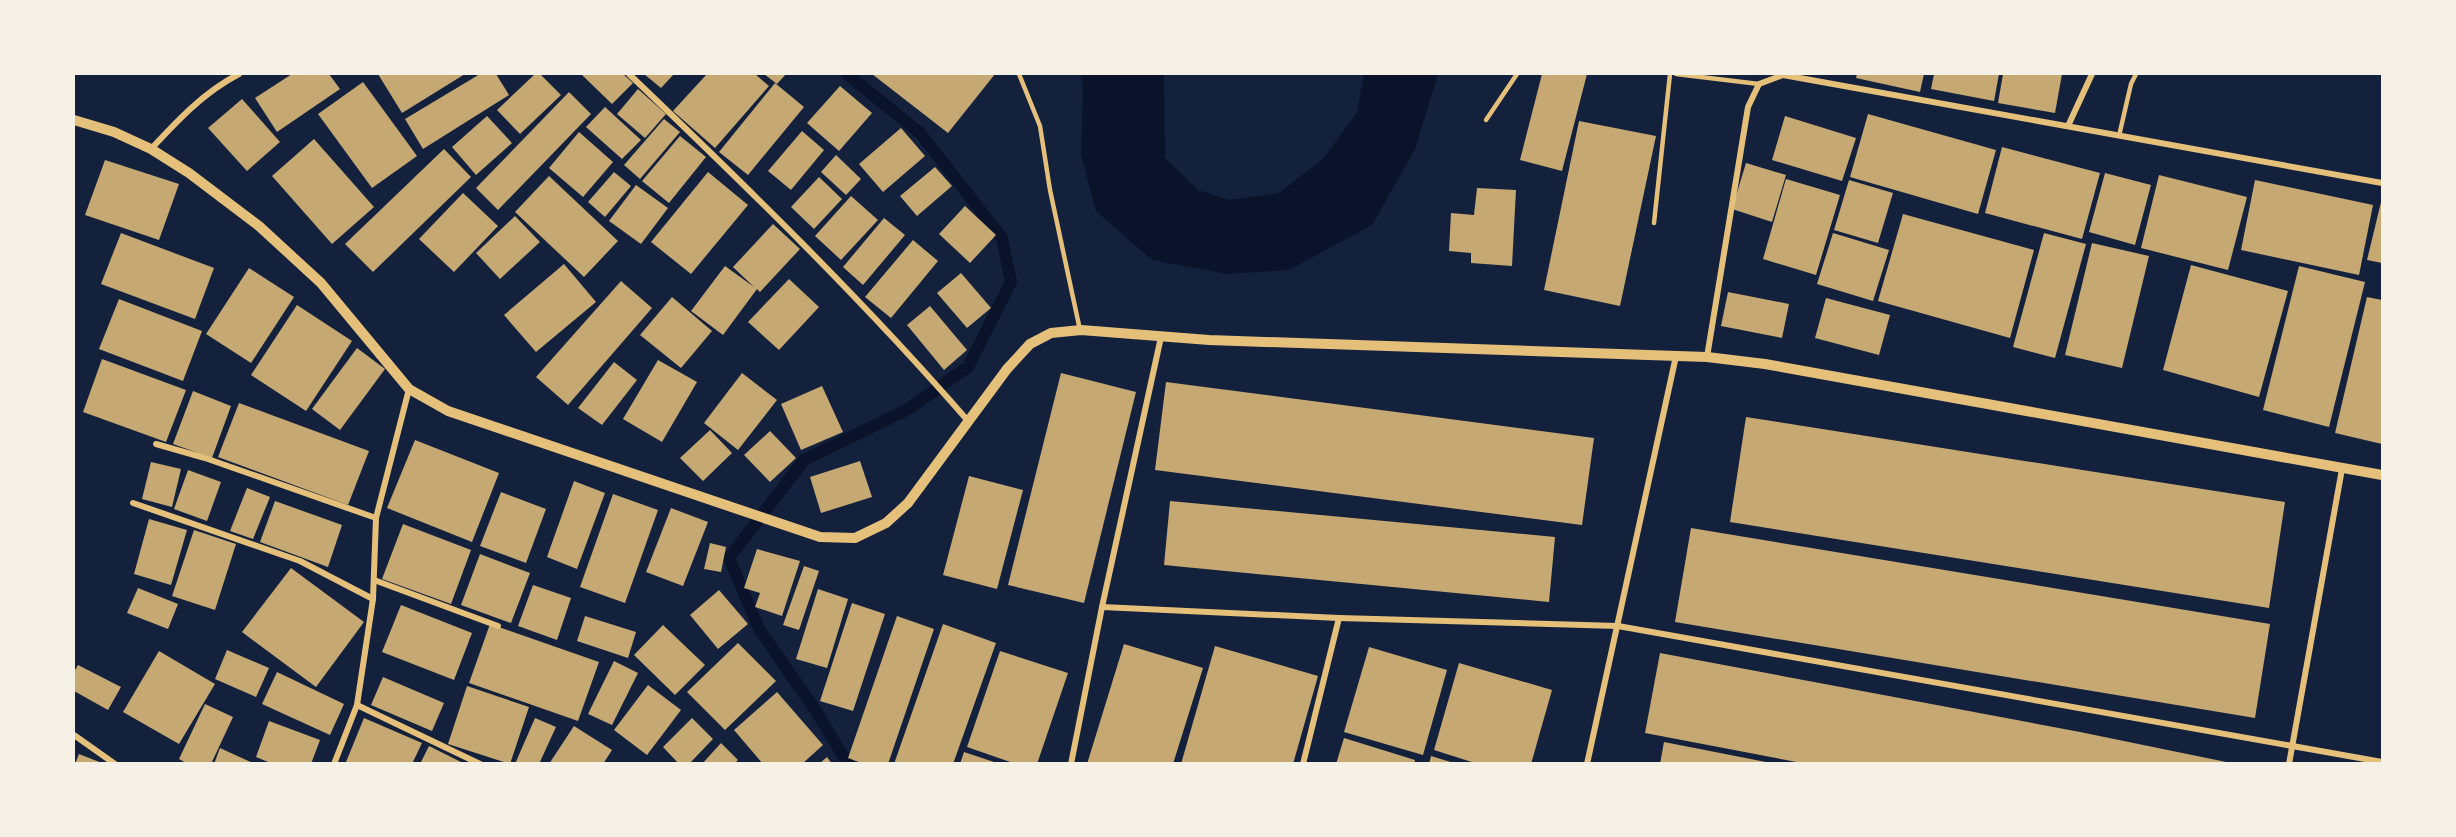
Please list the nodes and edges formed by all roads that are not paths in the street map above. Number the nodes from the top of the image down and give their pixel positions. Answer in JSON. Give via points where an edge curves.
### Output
{"nodes":[{"id":1,"x":239,"y":74,"type":"edge"},
{"id":2,"x":629,"y":74,"type":"edge"},
{"id":3,"x":1019,"y":74,"type":"edge"},
{"id":4,"x":1517,"y":74,"type":"edge"},
{"id":5,"x":1670,"y":74,"type":"edge"},
{"id":6,"x":1677,"y":74,"type":"edge"},
{"id":7,"x":2092,"y":74,"type":"edge"},
{"id":8,"x":2136,"y":74,"type":"edge"},
{"id":9,"x":1759,"y":84,"type":"junction"},
{"id":10,"x":74,"y":120,"type":"edge"},
{"id":11,"x":1486,"y":120,"type":"dead end"},
{"id":12,"x":2068,"y":126,"type":"junction"},
{"id":13,"x":2119,"y":136,"type":"junction"},
{"id":14,"x":152,"y":149,"type":"junction"},
{"id":15,"x":2382,"y":183,"type":"edge"},
{"id":16,"x":1654,"y":223,"type":"dead end"},
{"id":17,"x":1081,"y":330,"type":"junction"},
{"id":18,"x":1161,"y":337,"type":"junction"},
{"id":19,"x":1676,"y":356,"type":"junction"},
{"id":20,"x":1707,"y":357,"type":"junction"},
{"id":21,"x":409,"y":389,"type":"junction"},
{"id":22,"x":969,"y":422,"type":"junction"},
{"id":23,"x":156,"y":444,"type":"dead end"},
{"id":24,"x":2342,"y":469,"type":"junction"},
{"id":25,"x":2382,"y":476,"type":"edge"},
{"id":26,"x":133,"y":503,"type":"dead end"},
{"id":27,"x":376,"y":518,"type":"junction"},
{"id":28,"x":374,"y":580,"type":"junction"},
{"id":29,"x":373,"y":598,"type":"junction"},
{"id":30,"x":1102,"y":607,"type":"junction"},
{"id":31,"x":1339,"y":618,"type":"junction"},
{"id":32,"x":498,"y":626,"type":"dead end"},
{"id":33,"x":1618,"y":626,"type":"junction"},
{"id":34,"x":357,"y":705,"type":"junction"},
{"id":35,"x":74,"y":735,"type":"edge"},
{"id":36,"x":2293,"y":746,"type":"junction"},
{"id":37,"x":2382,"y":762,"type":"edge"},
{"id":38,"x":115,"y":764,"type":"edge"},
{"id":39,"x":333,"y":764,"type":"edge"},
{"id":40,"x":480,"y":764,"type":"edge"},
{"id":41,"x":1071,"y":764,"type":"edge"},
{"id":42,"x":1303,"y":764,"type":"edge"},
{"id":43,"x":1587,"y":764,"type":"edge"},
{"id":44,"x":2289,"y":764,"type":"edge"}],
"edges":[{"from":1,"to":14,"type":"street","via":[[181,116]]},
{"from":2,"to":22,"type":"street","via":[[818,258]]},
{"from":3,"to":17,"type":"lane","via":[[1040,126]]},
{"from":4,"to":11,"type":"lane"},
{"from":5,"to":16,"type":"lane"},
{"from":6,"to":9,"type":"lane"},
{"from":7,"to":12,"type":"street"},
{"from":8,"to":13,"type":"lane"},
{"from":9,"to":12,"type":"street","via":[[1783,75]]},
{"from":9,"to":20,"type":"street","via":[[1748,106]]},
{"from":10,"to":14,"type":"street"},
{"from":12,"to":13,"type":"street"},
{"from":13,"to":15,"type":"street"},
{"from":14,"to":21,"type":"street","via":[[259,226],[314,275]]},
{"from":17,"to":18,"type":"street"},
{"from":17,"to":22,"type":"street","via":[[1051,333],[1030,344]]},
{"from":18,"to":19,"type":"street"},
{"from":18,"to":30,"type":"street"},
{"from":19,"to":20,"type":"street"},
{"from":19,"to":33,"type":"street"},
{"from":20,"to":24,"type":"street","via":[[1765,364]]},
{"from":21,"to":22,"type":"street","via":[[448,411],[820,537],[855,538],[886,523],[908,503]]},
{"from":21,"to":27,"type":"street"},
{"from":23,"to":27,"type":"street"},
{"from":24,"to":25,"type":"street"},
{"from":24,"to":36,"type":"street"},
{"from":26,"to":29,"type":"street","via":[[300,561]]},
{"from":27,"to":28,"type":"street"},
{"from":28,"to":29,"type":"street"},
{"from":28,"to":32,"type":"street"},
{"from":29,"to":34,"type":"street"},
{"from":30,"to":31,"type":"street"},
{"from":30,"to":41,"type":"street"},
{"from":31,"to":33,"type":"street"},
{"from":31,"to":42,"type":"street"},
{"from":33,"to":36,"type":"street"},
{"from":33,"to":43,"type":"street"},
{"from":34,"to":39,"type":"street"},
{"from":34,"to":40,"type":"street"},
{"from":35,"to":38,"type":"street"},
{"from":36,"to":37,"type":"street"},
{"from":36,"to":44,"type":"street"}]}
